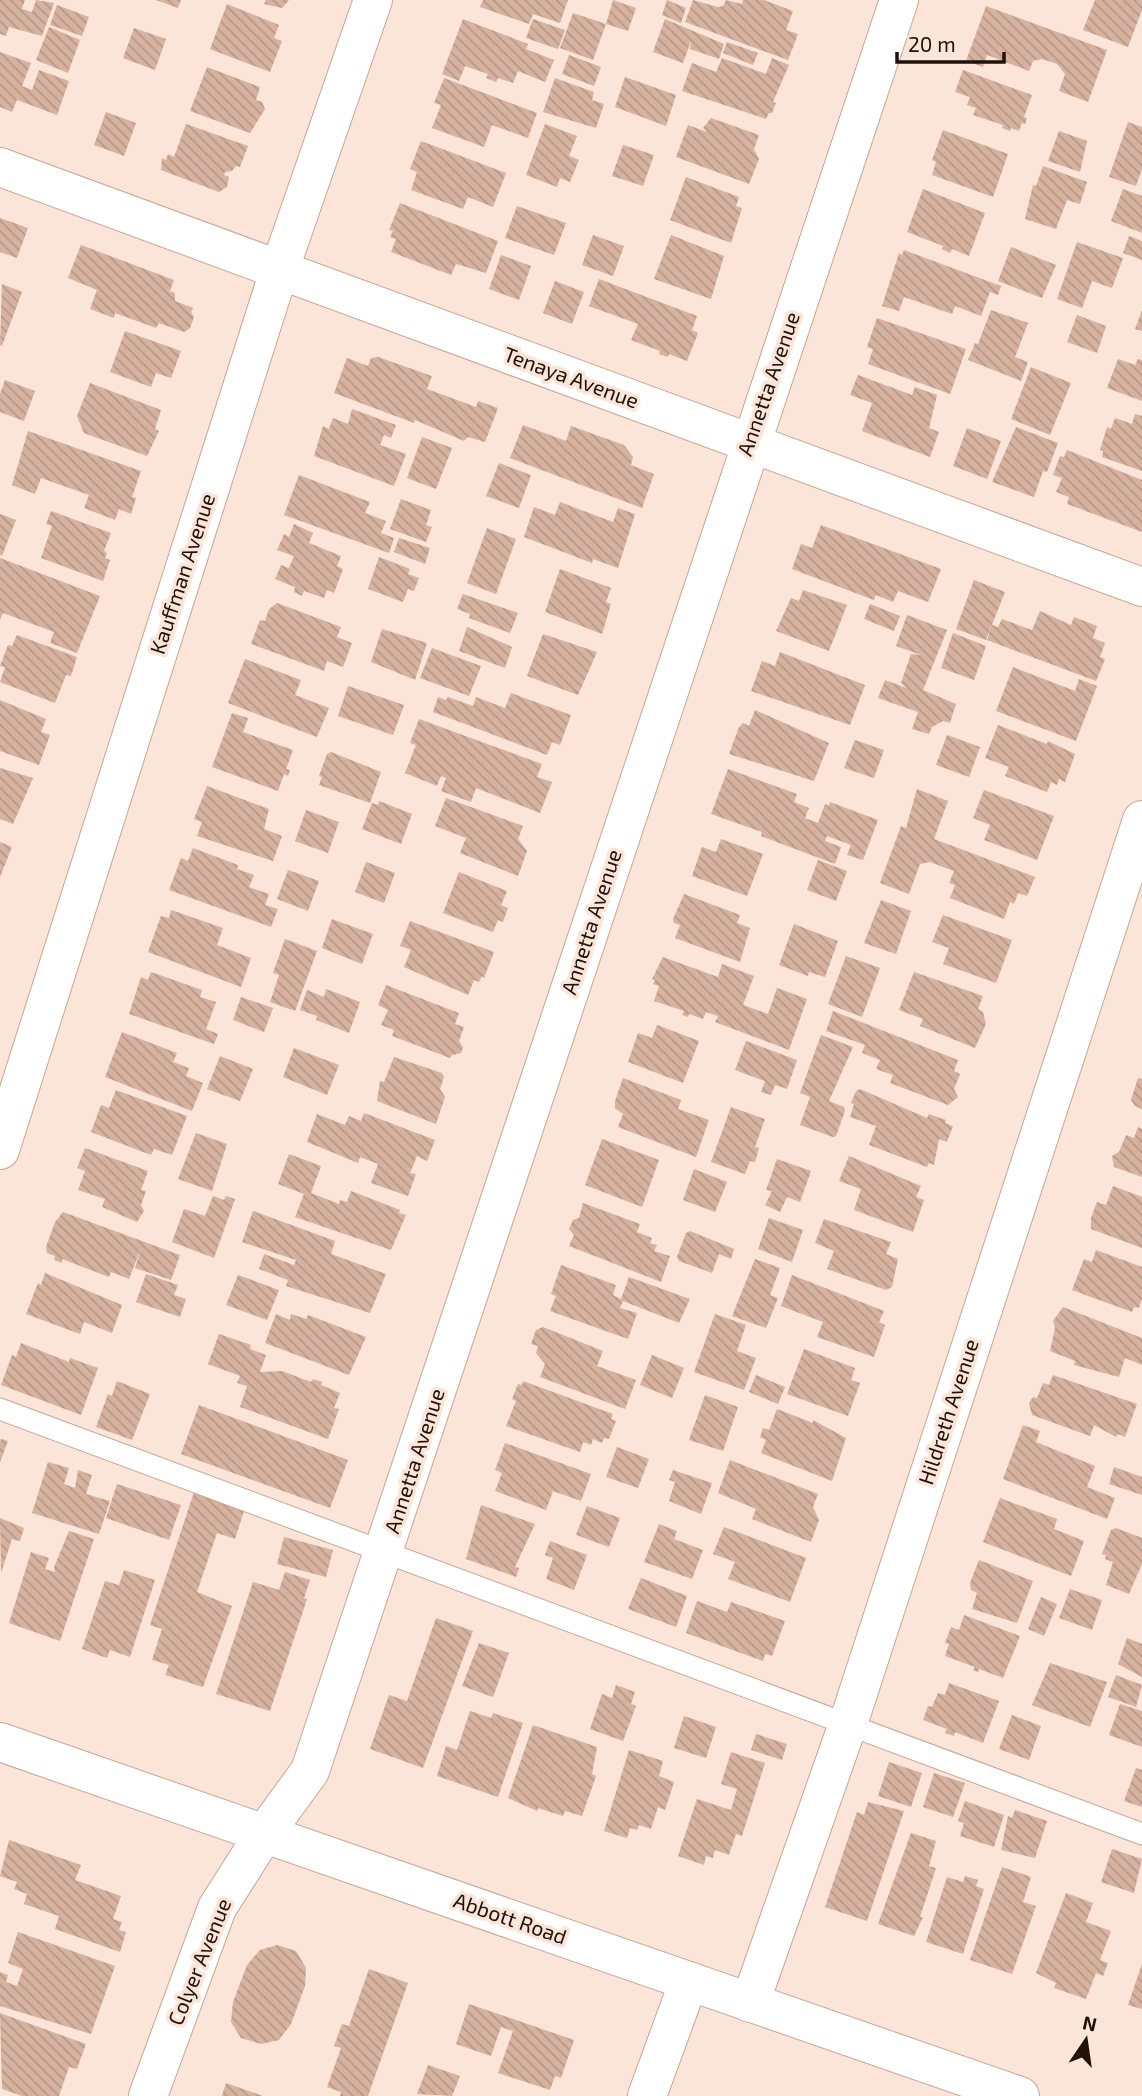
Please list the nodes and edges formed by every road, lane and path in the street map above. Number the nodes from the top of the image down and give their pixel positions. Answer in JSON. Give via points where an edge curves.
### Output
{"nodes":[{"id":1,"x":373,"y":0,"type":"edge"},
{"id":2,"x":899,"y":0,"type":"edge"},
{"id":3,"x":0,"y":167,"type":"edge"},
{"id":4,"x":279,"y":271,"type":"junction"},
{"id":5,"x":749,"y":444,"type":"junction"},
{"id":6,"x":1142,"y":587,"type":"edge"},
{"id":7,"x":1142,"y":820,"type":"edge"},
{"id":8,"x":0,"y":1150,"type":"edge"},
{"id":9,"x":0,"y":1409,"type":"edge"},
{"id":10,"x":385,"y":1553,"type":"junction"},
{"id":11,"x":848,"y":1724,"type":"junction"},
{"id":12,"x":0,"y":1742,"type":"edge"},
{"id":13,"x":264,"y":1834,"type":"junction"},
{"id":14,"x":1142,"y":1834,"type":"edge"},
{"id":15,"x":689,"y":1981,"type":"junction"},
{"id":16,"x":750,"y":2003,"type":"junction"},
{"id":17,"x":148,"y":2096,"type":"edge"},
{"id":18,"x":647,"y":2096,"type":"edge"},
{"id":19,"x":1020,"y":2096,"type":"edge"}],
"edges":[{"from":1,"to":4,"type":"street","name":"Kauffman Avenue"},
{"from":2,"to":5,"type":"street","name":"Annetta Avenue"},
{"from":3,"to":4,"type":"street","name":"Tenaya Avenue"},
{"from":4,"to":5,"type":"street","name":"Tenaya Avenue"},
{"from":4,"to":8,"type":"street","name":"Kauffman Avenue"},
{"from":5,"to":6,"type":"street","name":"Tenaya Avenue"},
{"from":5,"to":10,"type":"street","name":"Annetta Avenue"},
{"from":7,"to":11,"type":"street","name":"Hildreth Avenue"},
{"from":9,"to":10,"type":"lane"},
{"from":10,"to":11,"type":"lane"},
{"from":10,"to":13,"type":"street","name":"Annetta Avenue","via":[[310,1771]]},
{"from":11,"to":14,"type":"lane"},
{"from":11,"to":16,"type":"street","name":"Hildreth Avenue"},
{"from":12,"to":13,"type":"street","name":"Abbott Road"},
{"from":13,"to":15,"type":"street","name":"Abbott Road"},
{"from":13,"to":17,"type":"street","name":"Colyer Avenue","via":[[217,1908]]},
{"from":15,"to":16,"type":"street","name":"Abbott Road"},
{"from":15,"to":18,"type":"street"},
{"from":16,"to":19,"type":"street","name":"Abbott Road"}]}
